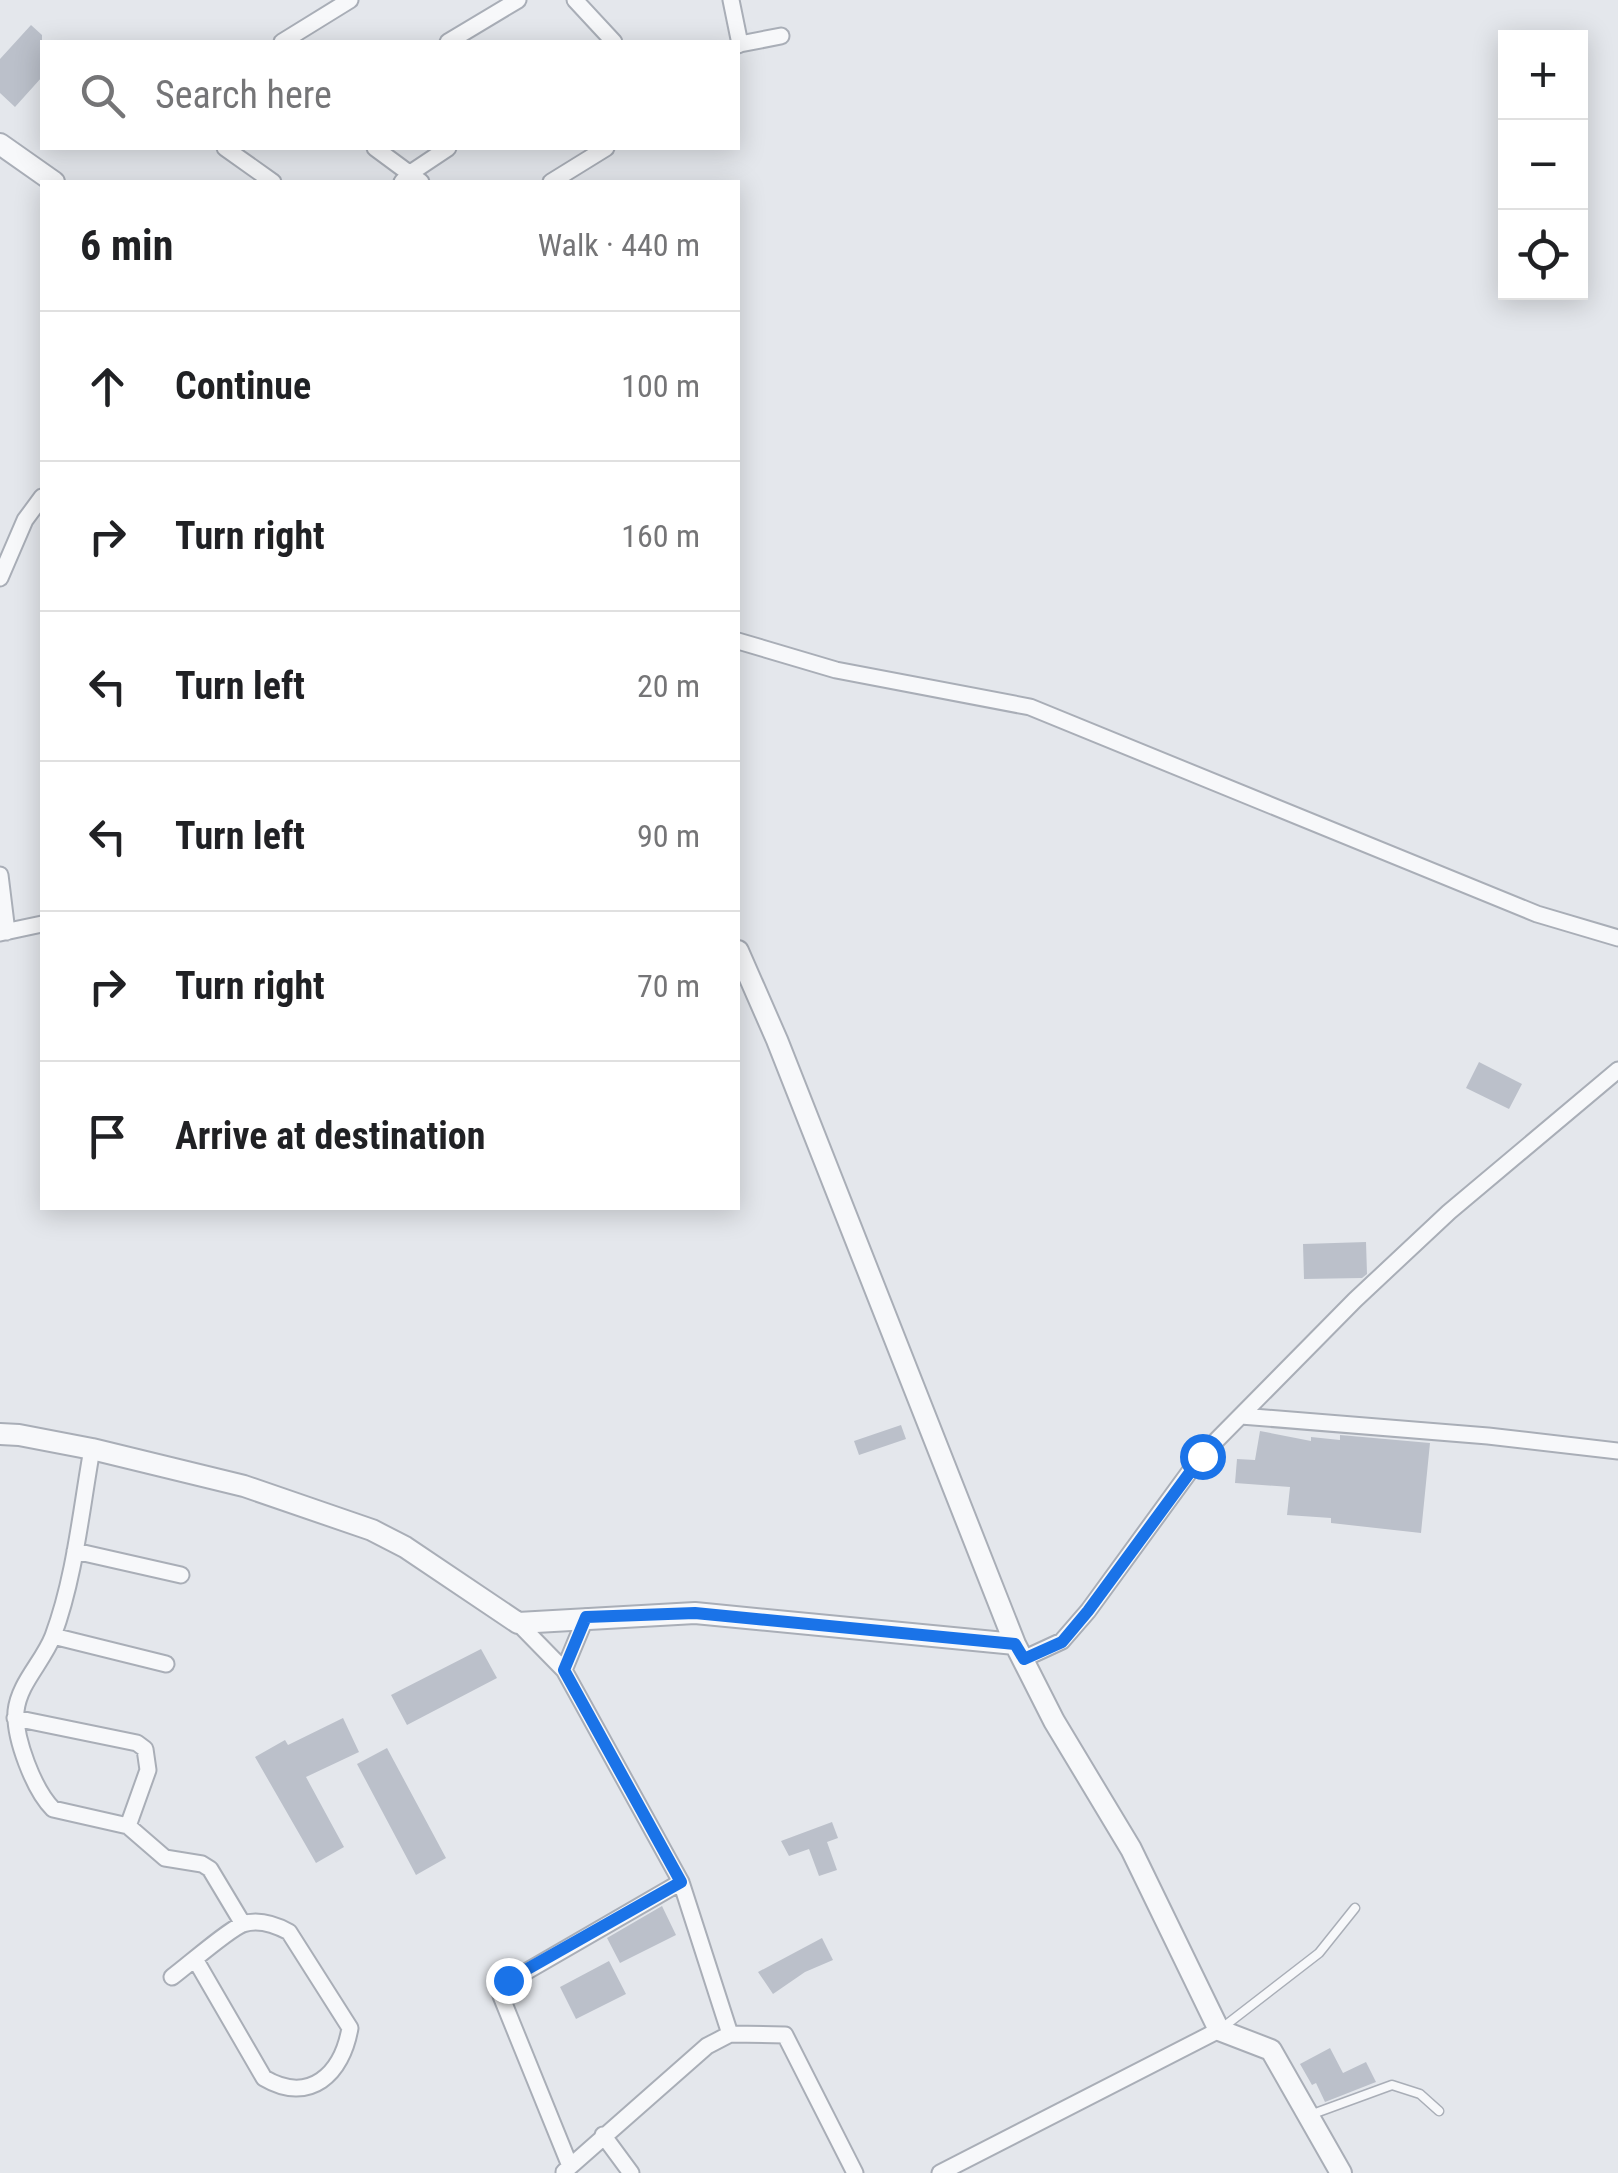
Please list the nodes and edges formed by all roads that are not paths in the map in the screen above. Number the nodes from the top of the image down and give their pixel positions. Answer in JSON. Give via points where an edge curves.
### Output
{"nodes":[{"id":1,"x":350,"y":0,"type":"edge"},
{"id":2,"x":518,"y":0,"type":"edge"},
{"id":3,"x":575,"y":0,"type":"edge"},
{"id":4,"x":731,"y":0,"type":"edge"},
{"id":5,"x":781,"y":36,"type":"dead end"},
{"id":6,"x":285,"y":40,"type":"edge"},
{"id":7,"x":451,"y":40,"type":"edge"},
{"id":8,"x":608,"y":40,"type":"edge"},
{"id":9,"x":738,"y":40,"type":"edge"},
{"id":10,"x":740,"y":44,"type":"edge"},
{"id":11,"x":0,"y":144,"type":"edge"},
{"id":12,"x":228,"y":150,"type":"edge"},
{"id":13,"x":376,"y":150,"type":"edge"},
{"id":14,"x":446,"y":150,"type":"edge"},
{"id":15,"x":603,"y":150,"type":"edge"},
{"id":16,"x":51,"y":180,"type":"edge"},
{"id":17,"x":270,"y":180,"type":"edge"},
{"id":18,"x":411,"y":180,"type":"edge"},
{"id":19,"x":554,"y":180,"type":"edge"},
{"id":20,"x":40,"y":500,"type":"edge"},
{"id":21,"x":0,"y":578,"type":"edge"},
{"id":22,"x":740,"y":641,"type":"edge"},
{"id":23,"x":0,"y":875,"type":"edge"},
{"id":24,"x":40,"y":924,"type":"edge"},
{"id":25,"x":3,"y":932,"type":"edge"},
{"id":26,"x":1618,"y":938,"type":"edge"},
{"id":27,"x":740,"y":956,"type":"edge"},
{"id":28,"x":1618,"y":1070,"type":"edge"},
{"id":29,"x":1241,"y":1416,"type":"junction"},
{"id":30,"x":0,"y":1434,"type":"edge"},
{"id":31,"x":92,"y":1448,"type":"junction"},
{"id":32,"x":1618,"y":1451,"type":"edge"},
{"id":33,"x":74,"y":1551,"type":"junction"},
{"id":34,"x":181,"y":1576,"type":"dead end"},
{"id":35,"x":586,"y":1617,"type":"junction"},
{"id":36,"x":518,"y":1623,"type":"junction"},
{"id":37,"x":53,"y":1636,"type":"junction"},
{"id":38,"x":1019,"y":1652,"type":"junction"},
{"id":39,"x":166,"y":1664,"type":"dead end"},
{"id":40,"x":564,"y":1670,"type":"junction"},
{"id":41,"x":16,"y":1718,"type":"junction"},
{"id":42,"x":128,"y":1826,"type":"junction"},
{"id":43,"x":681,"y":1882,"type":"junction"},
{"id":44,"x":1355,"y":1908,"type":"dead end"},
{"id":45,"x":243,"y":1924,"type":"junction"},
{"id":46,"x":195,"y":1960,"type":"junction"},
{"id":47,"x":172,"y":1976,"type":"dead end"},
{"id":48,"x":1219,"y":2030,"type":"junction"},
{"id":49,"x":730,"y":2034,"type":"junction"},
{"id":50,"x":1439,"y":2111,"type":"dead end"},
{"id":51,"x":1310,"y":2114,"type":"junction"},
{"id":52,"x":604,"y":2136,"type":"junction"},
{"id":53,"x":567,"y":2169,"type":"edge"},
{"id":54,"x":631,"y":2173,"type":"edge"},
{"id":55,"x":855,"y":2173,"type":"edge"},
{"id":56,"x":940,"y":2173,"type":"edge"},
{"id":57,"x":1342,"y":2173,"type":"edge"}],
"edges":[{"from":1,"to":6,"type":"street"},
{"from":2,"to":7,"type":"street"},
{"from":3,"to":8,"type":"street"},
{"from":4,"to":9,"type":"street"},
{"from":5,"to":10,"type":"street"},
{"from":11,"to":16,"type":"street"},
{"from":12,"to":17,"type":"street"},
{"from":13,"to":18,"type":"street"},
{"from":14,"to":18,"type":"street"},
{"from":15,"to":19,"type":"street"},
{"from":20,"to":21,"type":"street"},
{"from":22,"to":26,"type":"street","via":[[836,670],[1030,707],[1485,894]]},
{"from":23,"to":25,"type":"street"},
{"from":24,"to":25,"type":"street"},
{"from":27,"to":38,"type":"street"},
{"from":28,"to":29,"type":"street","via":[[1449,1212]]},
{"from":29,"to":32,"type":"street"},
{"from":29,"to":38,"type":"street","via":[[1186,1475],[1062,1642]]},
{"from":30,"to":31,"type":"street"},
{"from":31,"to":33,"type":"street"},
{"from":31,"to":36,"type":"street","via":[[244,1486],[372,1530]]},
{"from":33,"to":34,"type":"street"},
{"from":33,"to":37,"type":"street"},
{"from":35,"to":36,"type":"street"},
{"from":35,"to":38,"type":"street","via":[[695,1613]]},
{"from":35,"to":40,"type":"street"},
{"from":36,"to":40,"type":"street"},
{"from":37,"to":39,"type":"street"},
{"from":37,"to":41,"type":"street","via":[[26,1683]]},
{"from":38,"to":48,"type":"street","via":[[1131,1849]]},
{"from":40,"to":43,"type":"street"},
{"from":41,"to":42,"type":"street","via":[[34,1782],[53,1809]]},
{"from":41,"to":42,"type":"street","via":[[145,1749],[148,1770]]},
{"from":42,"to":45,"type":"street","via":[[165,1858],[210,1869]]},
{"from":43,"to":49,"type":"street"},
{"from":43,"to":53,"type":"street","via":[[502,1985]]},
{"from":44,"to":48,"type":"lane","via":[[1319,1952]]},
{"from":45,"to":46,"type":"street"},
{"from":45,"to":46,"type":"street","via":[[269,1923],[289,1932],[344,2016],[347,2046],[330,2074],[301,2090],[264,2078]]},
{"from":46,"to":47,"type":"street"},
{"from":48,"to":51,"type":"street","via":[[1271,2050]]},
{"from":48,"to":56,"type":"street"},
{"from":49,"to":52,"type":"street"},
{"from":49,"to":55,"type":"street","via":[[785,2035]]},
{"from":50,"to":51,"type":"lane","via":[[1420,2094],[1392,2085]]},
{"from":51,"to":57,"type":"street"},
{"from":52,"to":53,"type":"street"},
{"from":52,"to":54,"type":"street"}]}
